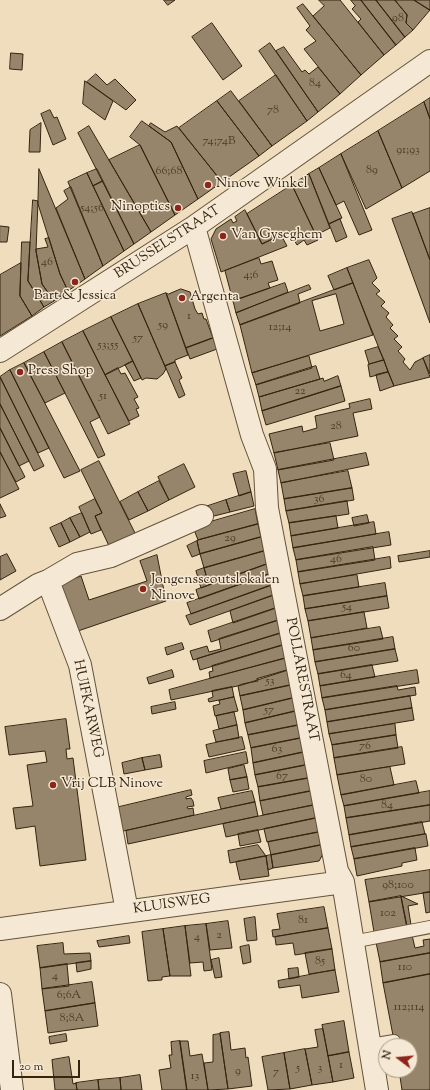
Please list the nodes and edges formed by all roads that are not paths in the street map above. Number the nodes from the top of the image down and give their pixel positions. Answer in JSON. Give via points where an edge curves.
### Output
{"nodes":[{"id":1,"x":430,"y":60,"type":"edge"},
{"id":2,"x":194,"y":227,"type":"junction"},
{"id":3,"x":0,"y":351,"type":"edge"},
{"id":4,"x":202,"y":516,"type":"dead end"},
{"id":5,"x":48,"y":581,"type":"junction"},
{"id":6,"x":0,"y":609,"type":"edge"},
{"id":7,"x":343,"y":882,"type":"junction"},
{"id":8,"x":127,"y":911,"type":"junction"},
{"id":9,"x":430,"y":927,"type":"edge"},
{"id":10,"x":0,"y":929,"type":"edge"},
{"id":11,"x":352,"y":942,"type":"junction"},
{"id":12,"x":0,"y":994,"type":"edge"},
{"id":13,"x":378,"y":1044,"type":"edge"},
{"id":14,"x":370,"y":1046,"type":"junction"},
{"id":15,"x":12,"y":1090,"type":"edge"},
{"id":16,"x":377,"y":1090,"type":"edge"}],
"edges":[{"from":1,"to":2,"type":"street","name":"BRUSSELSTRAAT"},
{"from":2,"to":3,"type":"street","name":"BRUSSELSTRAAT"},
{"from":2,"to":7,"type":"street","name":"POLLARESTRAAT","via":[[252,435],[264,469],[268,508],[337,871]]},
{"from":4,"to":5,"type":"street","via":[[111,556],[77,564]]},
{"from":5,"to":6,"type":"street"},
{"from":5,"to":8,"type":"street","name":"HUIFKARWEG","via":[[80,665]]},
{"from":7,"to":8,"type":"street","name":"KLUISWEG"},
{"from":7,"to":11,"type":"street","name":"POLLARESTRAAT"},
{"from":8,"to":10,"type":"street","name":"KLUISWEG"},
{"from":9,"to":11,"type":"lane"},
{"from":11,"to":14,"type":"street","name":"POLLARESTRAAT"},
{"from":12,"to":15,"type":"street"},
{"from":13,"to":14,"type":"lane"},
{"from":14,"to":16,"type":"street","name":"POLLARESTRAAT"}]}
